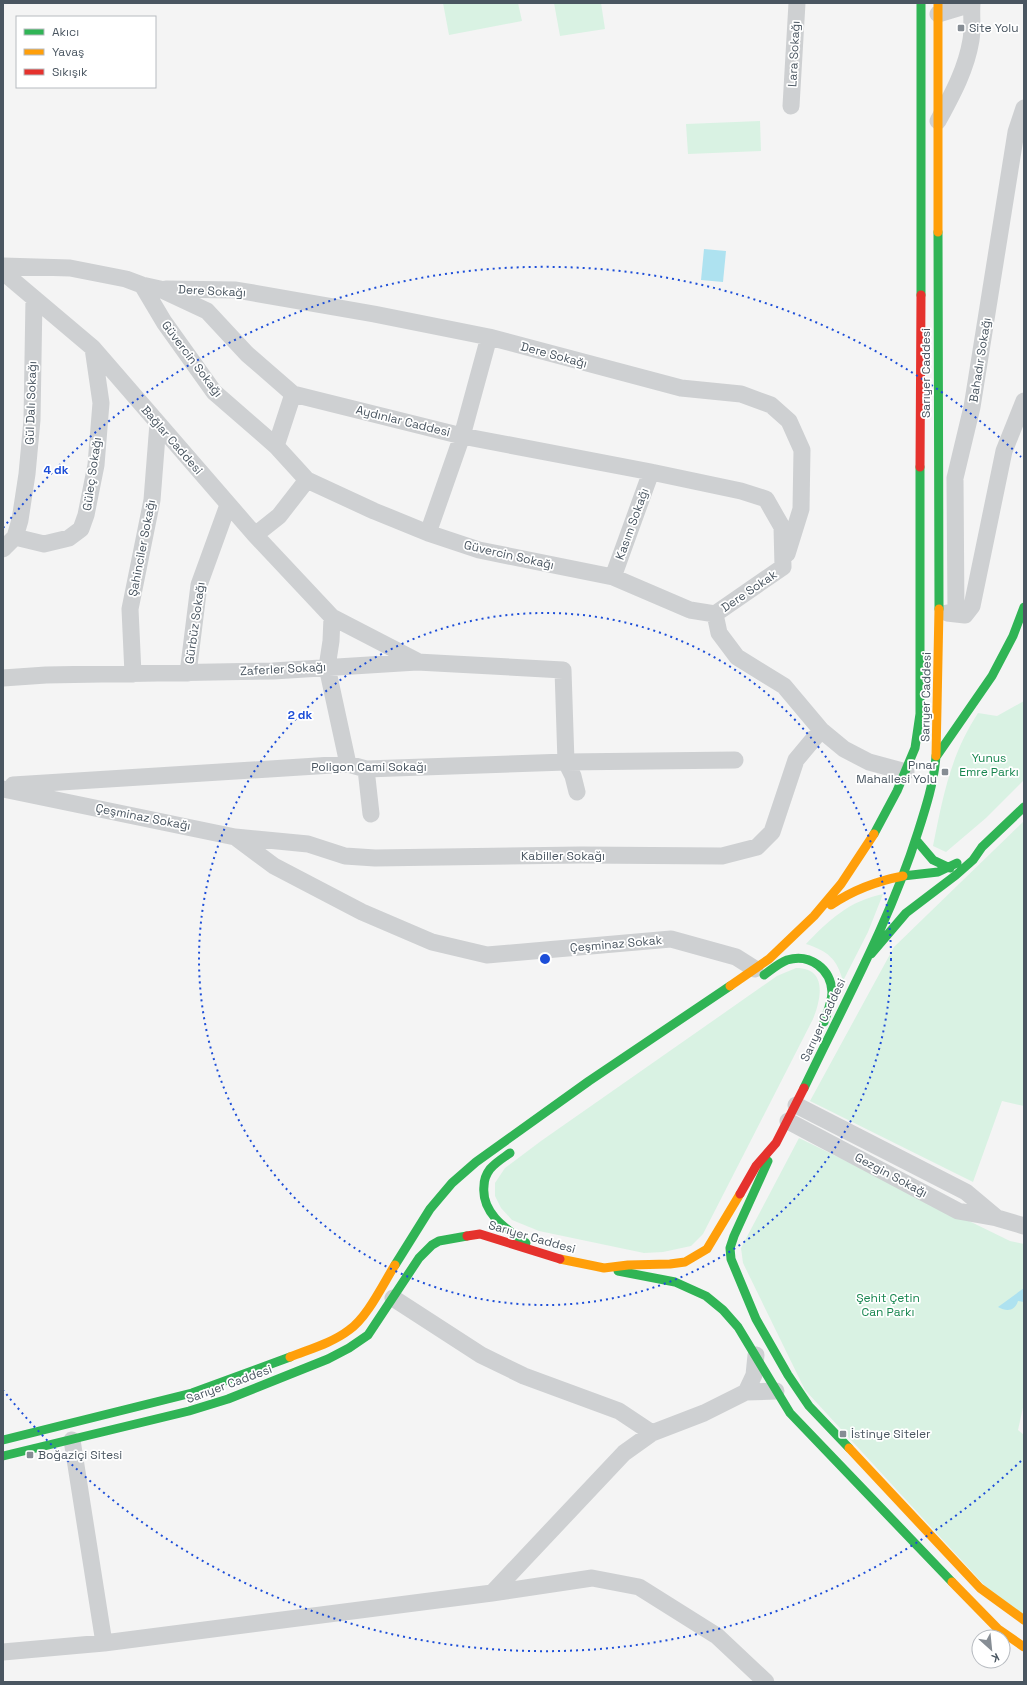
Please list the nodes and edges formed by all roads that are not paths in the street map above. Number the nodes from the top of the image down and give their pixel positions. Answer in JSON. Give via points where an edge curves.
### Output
{"nodes":[{"id":1,"x":797,"y":3,"type":"edge"},
{"id":2,"x":921,"y":3,"type":"edge"},
{"id":3,"x":971,"y":4,"type":"edge"},
{"id":4,"x":938,"y":8,"type":"edge"},
{"id":5,"x":921,"y":23,"type":"junction"},
{"id":6,"x":791,"y":106,"type":"dead end"},
{"id":7,"x":1024,"y":108,"type":"edge"},
{"id":8,"x":938,"y":121,"type":"junction"},
{"id":9,"x":3,"y":266,"type":"edge"},
{"id":10,"x":3,"y":272,"type":"edge"},
{"id":11,"x":142,"y":285,"type":"junction"},
{"id":12,"x":160,"y":289,"type":"junction"},
{"id":13,"x":34,"y":298,"type":"junction"},
{"id":14,"x":489,"y":338,"type":"junction"},
{"id":15,"x":93,"y":348,"type":"junction"},
{"id":16,"x":293,"y":394,"type":"junction"},
{"id":17,"x":1024,"y":401,"type":"edge"},
{"id":18,"x":158,"y":423,"type":"junction"},
{"id":19,"x":462,"y":436,"type":"junction"},
{"id":20,"x":276,"y":446,"type":"junction"},
{"id":21,"x":651,"y":472,"type":"junction"},
{"id":22,"x":307,"y":480,"type":"junction"},
{"id":23,"x":228,"y":505,"type":"junction"},
{"id":24,"x":428,"y":533,"type":"junction"},
{"id":25,"x":255,"y":535,"type":"junction"},
{"id":26,"x":9,"y":543,"type":"edge"},
{"id":27,"x":783,"y":567,"type":"junction"},
{"id":28,"x":613,"y":577,"type":"junction"},
{"id":29,"x":1024,"y":607,"type":"edge"},
{"id":30,"x":939,"y":612,"type":"junction"},
{"id":31,"x":715,"y":614,"type":"junction"},
{"id":32,"x":956,"y":614,"type":"junction"},
{"id":33,"x":332,"y":617,"type":"junction"},
{"id":34,"x":417,"y":662,"type":"junction"},
{"id":35,"x":327,"y":667,"type":"junction"},
{"id":36,"x":188,"y":673,"type":"junction"},
{"id":37,"x":133,"y":674,"type":"junction"},
{"id":38,"x":3,"y":678,"type":"edge"},
{"id":39,"x":979,"y":692,"type":"junction"},
{"id":40,"x":959,"y":705,"type":"dead end"},
{"id":41,"x":946,"y":716,"type":"dead end"},
{"id":42,"x":938,"y":723,"type":"junction"},
{"id":43,"x":821,"y":730,"type":"junction"},
{"id":44,"x":915,"y":748,"type":"junction"},
{"id":45,"x":936,"y":757,"type":"junction"},
{"id":46,"x":735,"y":760,"type":"dead end"},
{"id":47,"x":566,"y":762,"type":"junction"},
{"id":48,"x":348,"y":764,"type":"junction"},
{"id":49,"x":366,"y":769,"type":"junction"},
{"id":50,"x":906,"y":772,"type":"junction"},
{"id":51,"x":3,"y":786,"type":"edge"},
{"id":52,"x":3,"y":789,"type":"edge"},
{"id":53,"x":577,"y":792,"type":"dead end"},
{"id":54,"x":1024,"y":807,"type":"edge"},
{"id":55,"x":370,"y":814,"type":"dead end"},
{"id":56,"x":235,"y":837,"type":"junction"},
{"id":57,"x":916,"y":840,"type":"junction"},
{"id":58,"x":982,"y":847,"type":"junction"},
{"id":59,"x":274,"y":866,"type":"joint"},
{"id":60,"x":950,"y":868,"type":"junction"},
{"id":61,"x":903,"y":876,"type":"junction"},
{"id":62,"x":814,"y":916,"type":"junction"},
{"id":63,"x":866,"y":959,"type":"junction"},
{"id":64,"x":755,"y":969,"type":"junction"},
{"id":65,"x":718,"y":995,"type":"junction"},
{"id":66,"x":820,"y":1055,"type":"junction"},
{"id":67,"x":589,"y":1082,"type":"junction"},
{"id":68,"x":796,"y":1105,"type":"junction"},
{"id":69,"x":566,"y":1108,"type":"dead end"},
{"id":70,"x":788,"y":1121,"type":"junction"},
{"id":71,"x":776,"y":1144,"type":"junction"},
{"id":72,"x":520,"y":1146,"type":"dead end"},
{"id":73,"x":997,"y":1218,"type":"junction"},
{"id":74,"x":1024,"y":1226,"type":"edge"},
{"id":75,"x":554,"y":1258,"type":"junction"},
{"id":76,"x":604,"y":1268,"type":"junction"},
{"id":77,"x":393,"y":1298,"type":"junction"},
{"id":78,"x":756,"y":1355,"type":"junction"},
{"id":79,"x":776,"y":1391,"type":"junction"},
{"id":80,"x":746,"y":1392,"type":"junction"},
{"id":81,"x":652,"y":1433,"type":"junction"},
{"id":82,"x":3,"y":1440,"type":"edge"},
{"id":83,"x":72,"y":1440,"type":"junction"},
{"id":84,"x":3,"y":1456,"type":"edge"},
{"id":85,"x":492,"y":1593,"type":"junction"},
{"id":86,"x":1024,"y":1620,"type":"edge"},
{"id":87,"x":104,"y":1643,"type":"junction"},
{"id":88,"x":1024,"y":1647,"type":"edge"},
{"id":89,"x":3,"y":1652,"type":"edge"},
{"id":90,"x":766,"y":1682,"type":"edge"}],
"edges":[{"from":1,"to":6,"type":"street","name":"Lara Sokağı"},
{"from":2,"to":5,"type":"main road","name":"Sarıyer Caddesi"},
{"from":3,"to":4,"type":"street"},
{"from":3,"to":8,"type":"street","via":[[971,40],[967,57],[955,90]]},
{"from":4,"to":5,"type":"main road"},
{"from":4,"to":8,"type":"main road","name":"Sarıyer Caddesi"},
{"from":5,"to":44,"type":"main road","name":"Sarıyer Caddesi","via":[[921,683]]},
{"from":7,"to":32,"type":"street","name":"Bahadır Sokağı","via":[[1016,132],[972,407],[955,478]]},
{"from":8,"to":30,"type":"main road","name":"Sarıyer Caddesi"},
{"from":9,"to":11,"type":"street","name":"Aydınlar Caddesi","via":[[70,268],[126,279]]},
{"from":10,"to":13,"type":"street","name":"Bağlar Caddesi"},
{"from":11,"to":12,"type":"street","name":"Aydınlar Caddesi"},
{"from":11,"to":20,"type":"street","name":"Güvercin Sokağı","via":[[164,322],[214,392]]},
{"from":12,"to":14,"type":"street","name":"Dere Sokağı","via":[[236,290],[374,314]]},
{"from":12,"to":16,"type":"street","name":"Aydınlar Caddesi","via":[[207,311],[247,354]]},
{"from":13,"to":15,"type":"street","name":"Bağlar Caddesi"},
{"from":13,"to":26,"type":"street","name":"Gül Dalı Sokağı","via":[[32,420],[27,474],[20,520]]},
{"from":14,"to":19,"type":"street"},
{"from":14,"to":27,"type":"street","name":"Dere Sokağı","via":[[681,388],[741,394],[772,405],[789,421],[802,450],[801,510]]},
{"from":15,"to":18,"type":"street","name":"Bağlar Caddesi"},
{"from":15,"to":26,"type":"street","name":"Güleç Sokağı","via":[[101,403],[96,465],[81,529],[69,538],[44,544]]},
{"from":16,"to":19,"type":"street","name":"Aydınlar Caddesi"},
{"from":16,"to":20,"type":"street"},
{"from":17,"to":32,"type":"street","via":[[1004,451],[972,606],[965,615]]},
{"from":18,"to":23,"type":"street","name":"Bağlar Caddesi"},
{"from":18,"to":37,"type":"street","name":"Şahinciler Sokağı","via":[[152,500],[130,609]]},
{"from":19,"to":21,"type":"street","name":"Aydınlar Caddesi"},
{"from":19,"to":24,"type":"street"},
{"from":20,"to":22,"type":"street","name":"Güvercin Sokağı"},
{"from":21,"to":27,"type":"street","name":"Aydınlar Caddesi","via":[[741,491],[766,499],[782,527]]},
{"from":21,"to":28,"type":"street","name":"Kasım Sokağı"},
{"from":22,"to":24,"type":"street","name":"Güvercin Sokağı"},
{"from":22,"to":25,"type":"street","via":[[279,516]]},
{"from":23,"to":25,"type":"street","name":"Bağlar Caddesi"},
{"from":23,"to":36,"type":"street","name":"Gürbüz Sokağı","via":[[199,585]]},
{"from":24,"to":28,"type":"street","name":"Güvercin Sokağı","via":[[478,550]]},
{"from":25,"to":33,"type":"street","name":"Bağlar Caddesi"},
{"from":27,"to":31,"type":"street","name":"Dere Sokak"},
{"from":28,"to":31,"type":"street","name":"Güvercin Sokağı","via":[[690,610]]},
{"from":29,"to":39,"type":"main road","via":[[1013,636]]},
{"from":30,"to":32,"type":"street"},
{"from":30,"to":42,"type":"main road","name":"Sarıyer Caddesi"},
{"from":31,"to":43,"type":"street","via":[[719,633],[737,657],[784,686]]},
{"from":33,"to":34,"type":"street","name":"Bağlar Caddesi"},
{"from":33,"to":35,"type":"street"},
{"from":34,"to":35,"type":"street","name":"Zaferler Sokağı"},
{"from":34,"to":47,"type":"street","name":"Zaferler Sokağı","via":[[563,670]]},
{"from":35,"to":36,"type":"street","name":"Zaferler Sokağı"},
{"from":35,"to":48,"type":"street"},
{"from":36,"to":37,"type":"street","name":"Zaferler Sokağı"},
{"from":37,"to":38,"type":"street","name":"Zaferler Sokağı"},
{"from":39,"to":40,"type":"main road"},
{"from":39,"to":45,"type":"main road"},
{"from":41,"to":42,"type":"main road"},
{"from":42,"to":44,"type":"main road"},
{"from":42,"to":45,"type":"main road","name":"Sarıyer Caddesi"},
{"from":43,"to":50,"type":"street","via":[[844,749],[869,762]]},
{"from":43,"to":56,"type":"street","name":"Kabiller Sokağı","via":[[796,760],[772,832],[757,847],[722,856],[375,858],[345,856],[308,844]]},
{"from":44,"to":50,"type":"main road","name":"Sarıyer Caddesi"},
{"from":45,"to":57,"type":"main road","name":"Sarıyer Caddesi","via":[[928,801]]},
{"from":46,"to":47,"type":"street","name":"Poligon Cami Sokağı"},
{"from":47,"to":49,"type":"street","name":"Poligon Cami Sokağı"},
{"from":47,"to":53,"type":"street","via":[[574,776]]},
{"from":48,"to":49,"type":"street","name":"Poligon Cami Sokağı"},
{"from":48,"to":51,"type":"street","name":"Poligon Cami Sokağı"},
{"from":49,"to":55,"type":"street"},
{"from":50,"to":62,"type":"main road","name":"Sarıyer Caddesi","via":[[869,843],[841,884]]},
{"from":52,"to":56,"type":"street","name":"Çeşminaz Sokağı"},
{"from":54,"to":58,"type":"main road"},
{"from":56,"to":59,"type":"street","name":"Çeşminaz Sokağı"},
{"from":57,"to":60,"type":"main road","via":[[933,860]]},
{"from":57,"to":61,"type":"main road","name":"Sarıyer Caddesi"},
{"from":58,"to":60,"type":"main road"},
{"from":58,"to":63,"type":"main road","via":[[973,860],[956,875],[906,913]]},
{"from":59,"to":64,"type":"street","name":"Çeşminaz Sokak","via":[[362,912],[428,941],[487,955],[671,939],[736,957]]},
{"from":60,"to":61,"type":"main road","via":[[929,875]]},
{"from":61,"to":62,"type":"main road","via":[[847,893]]},
{"from":61,"to":63,"type":"main road","name":"Sarıyer Caddesi"},
{"from":62,"to":64,"type":"main road","name":"Sarıyer Caddesi"},
{"from":63,"to":66,"type":"main road","name":"Sarıyer Caddesi"},
{"from":64,"to":65,"type":"main road","name":"Sarıyer Caddesi"},
{"from":65,"to":66,"type":"main road","via":[[736,990],[787,961],[800,958],[812,960],[827,974],[832,994],[822,1030]]},
{"from":65,"to":67,"type":"main road","name":"Sarıyer Caddesi"},
{"from":66,"to":68,"type":"main road","name":"Sarıyer Caddesi"},
{"from":67,"to":69,"type":"main road"},
{"from":67,"to":82,"type":"main road","name":"Sarıyer Caddesi","via":[[481,1158],[452,1183],[430,1209],[361,1319],[334,1340],[192,1393]]},
{"from":68,"to":70,"type":"main road","name":"Sarıyer Caddesi"},
{"from":68,"to":73,"type":"street","name":"Gezgin Sokağı","via":[[966,1192]]},
{"from":70,"to":71,"type":"main road","name":"Sarıyer Caddesi"},
{"from":70,"to":73,"type":"street","name":"Gezgin Sokağı","via":[[958,1211]]},
{"from":71,"to":76,"type":"main road","name":"Sarıyer Caddesi","via":[[756,1166],[718,1234],[702,1252],[685,1262],[628,1264]]},
{"from":71,"to":86,"type":"main road","via":[[730,1248],[736,1274],[756,1319],[809,1406],[967,1575],[990,1596]]},
{"from":72,"to":75,"type":"main road","via":[[492,1166],[486,1174],[483,1196],[486,1207],[496,1221],[526,1243]]},
{"from":73,"to":74,"type":"street","name":"Gezgin Sokağı"},
{"from":75,"to":76,"type":"main road","name":"Sarıyer Caddesi"},
{"from":75,"to":77,"type":"main road","name":"Sarıyer Caddesi","via":[[480,1234],[439,1241],[432,1244],[420,1258]]},
{"from":76,"to":78,"type":"main road","via":[[675,1282],[706,1296],[738,1327]]},
{"from":77,"to":81,"type":"street","via":[[481,1355],[524,1376],[619,1411]]},
{"from":77,"to":83,"type":"main road","name":"Sarıyer Caddesi","via":[[360,1343],[328,1359],[228,1399]]},
{"from":78,"to":79,"type":"main road"},
{"from":78,"to":80,"type":"street","via":[[754,1376]]},
{"from":79,"to":80,"type":"street"},
{"from":79,"to":88,"type":"main road","via":[[790,1413],[966,1598],[998,1629]]},
{"from":80,"to":81,"type":"street","via":[[704,1413]]},
{"from":81,"to":85,"type":"street","via":[[624,1453]]},
{"from":83,"to":84,"type":"main road","name":"Sarıyer Caddesi"},
{"from":83,"to":87,"type":"street"},
{"from":85,"to":87,"type":"street"},
{"from":85,"to":90,"type":"street","via":[[592,1578],[639,1587],[717,1636]]},
{"from":87,"to":89,"type":"street"}]}
